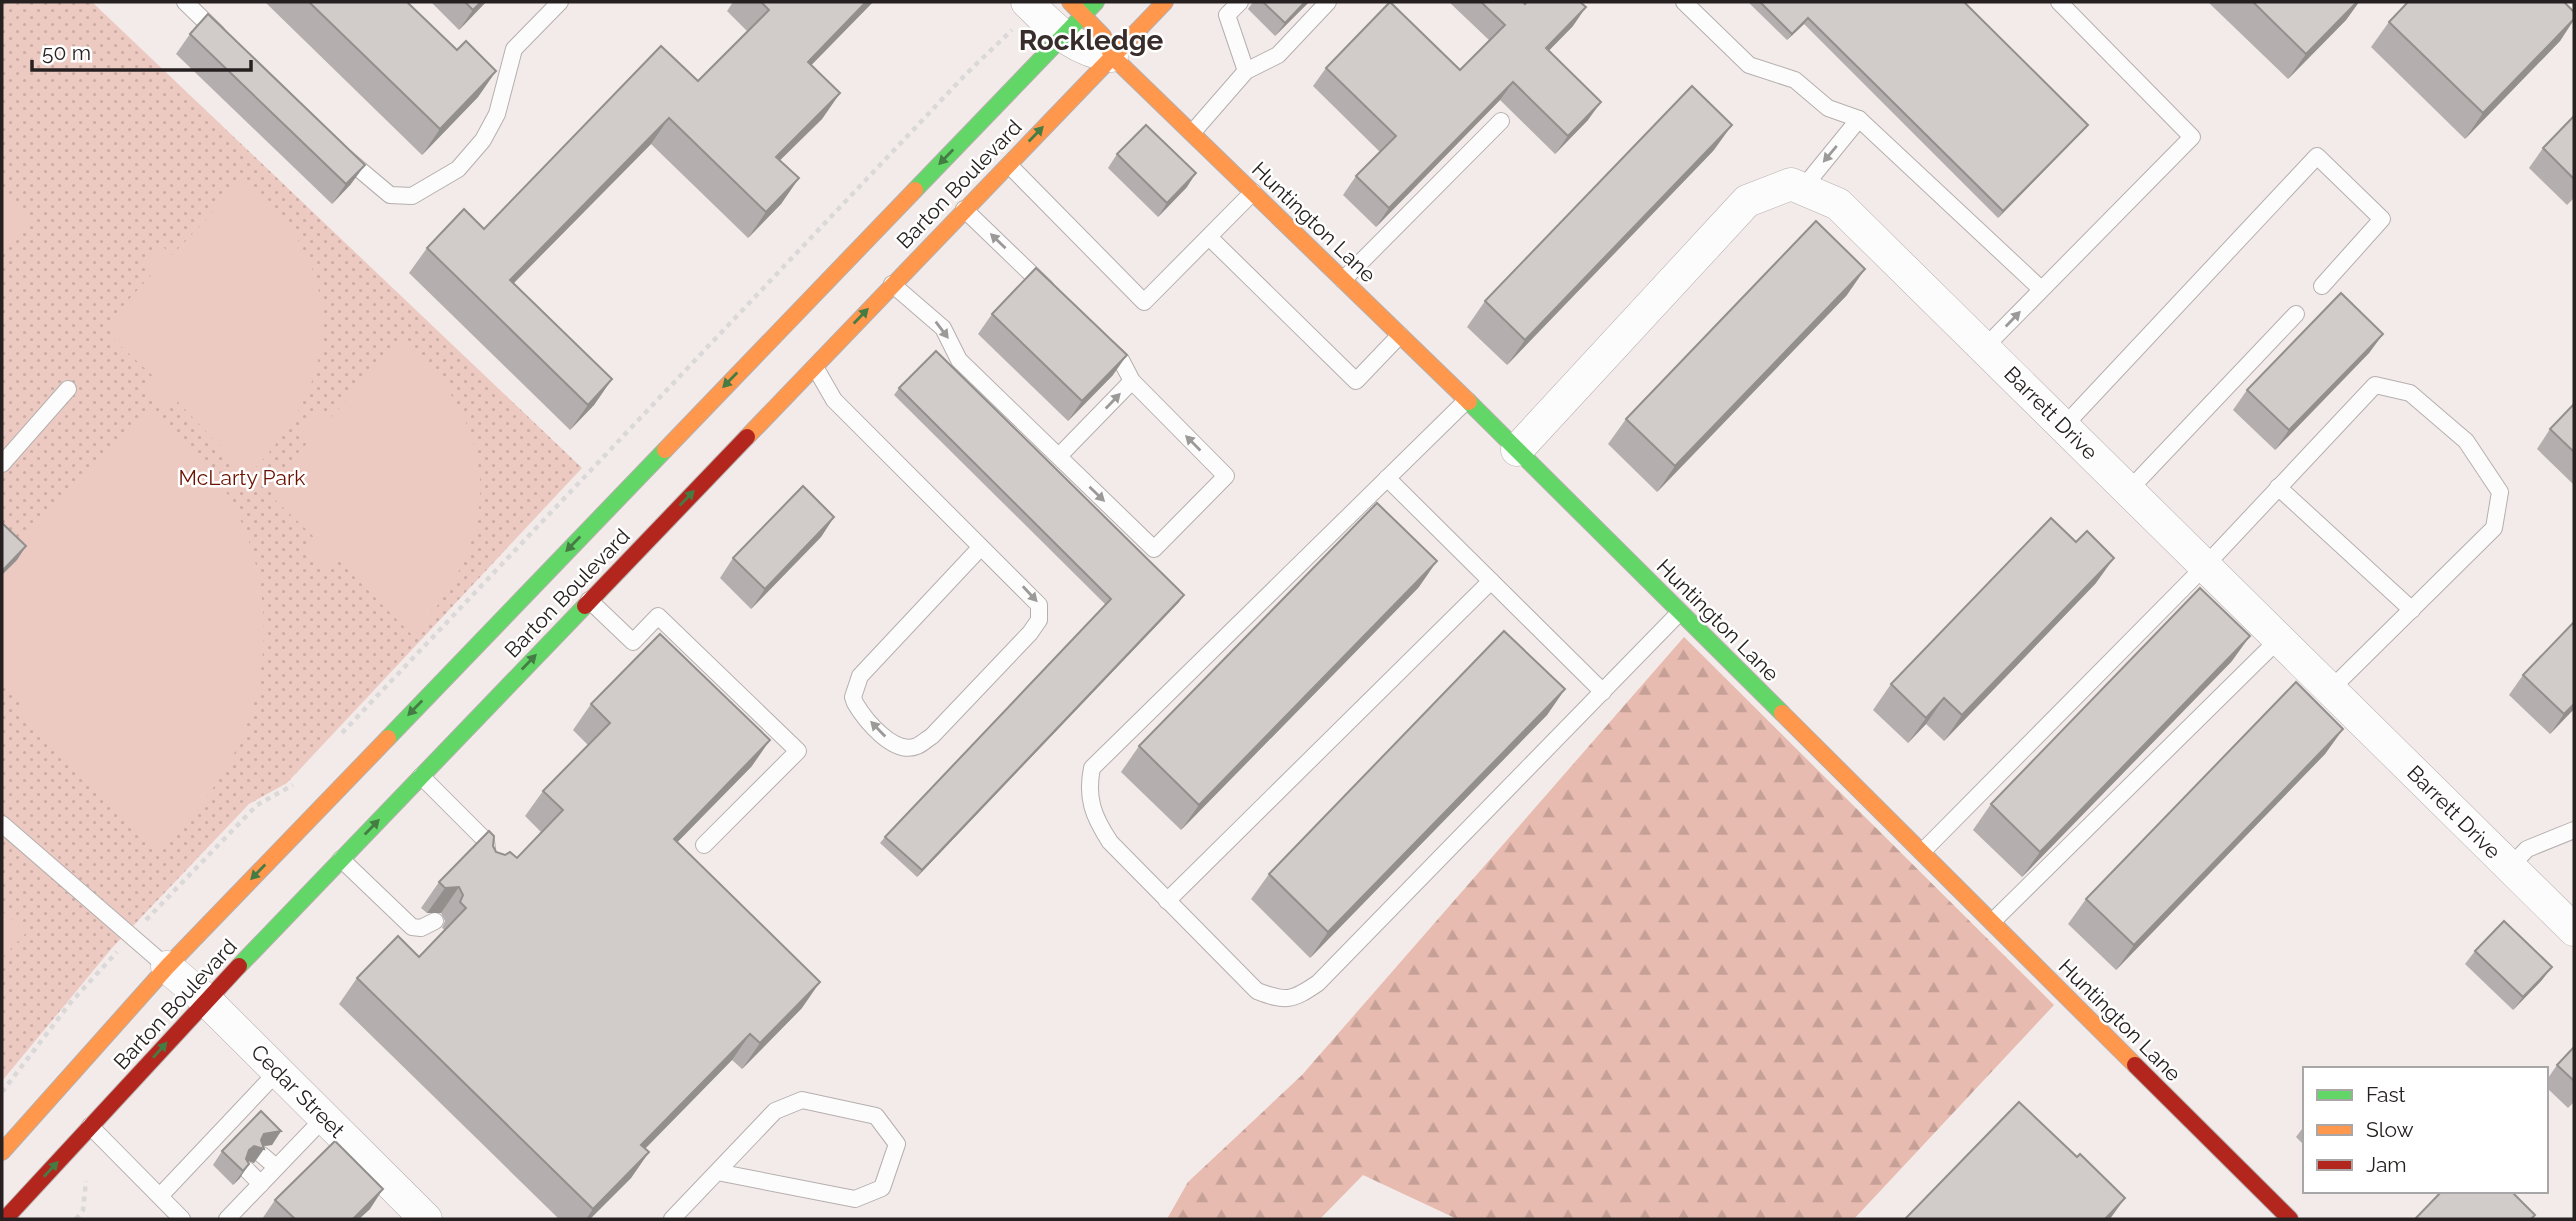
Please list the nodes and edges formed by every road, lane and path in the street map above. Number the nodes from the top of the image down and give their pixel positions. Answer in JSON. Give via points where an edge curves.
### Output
{"nodes":[{"id":1,"x":185,"y":2,"type":"edge"},
{"id":2,"x":560,"y":2,"type":"edge"},
{"id":3,"x":1070,"y":2,"type":"edge"},
{"id":4,"x":1096,"y":2,"type":"edge"},
{"id":5,"x":1165,"y":2,"type":"edge"},
{"id":6,"x":1240,"y":2,"type":"edge"},
{"id":7,"x":1328,"y":2,"type":"edge"},
{"id":8,"x":1684,"y":2,"type":"edge"},
{"id":9,"x":2059,"y":2,"type":"edge"},
{"id":10,"x":1030,"y":5,"type":"edge"},
{"id":11,"x":1073,"y":26,"type":"junction"},
{"id":12,"x":233,"y":49,"type":"edge"},
{"id":13,"x":1112,"y":55,"type":"junction"},
{"id":14,"x":1245,"y":71,"type":"junction"},
{"id":15,"x":1859,"y":119,"type":"junction"},
{"id":16,"x":1501,"y":121,"type":"dead end"},
{"id":17,"x":1192,"y":133,"type":"junction"},
{"id":18,"x":330,"y":143,"type":"edge"},
{"id":19,"x":1008,"y":164,"type":"junction"},
{"id":20,"x":1802,"y":189,"type":"junction"},
{"id":21,"x":1253,"y":192,"type":"junction"},
{"id":22,"x":964,"y":209,"type":"junction"},
{"id":23,"x":1209,"y":237,"type":"junction"},
{"id":24,"x":1343,"y":280,"type":"junction"},
{"id":25,"x":892,"y":284,"type":"junction"},
{"id":26,"x":2322,"y":286,"type":"dead end"},
{"id":27,"x":2041,"y":289,"type":"junction"},
{"id":28,"x":1061,"y":303,"type":"edge"},
{"id":29,"x":2296,"y":314,"type":"dead end"},
{"id":30,"x":1400,"y":335,"type":"junction"},
{"id":31,"x":1101,"y":341,"type":"edge"},
{"id":32,"x":1984,"y":348,"type":"junction"},
{"id":33,"x":809,"y":361,"type":"junction"},
{"id":34,"x":1132,"y":381,"type":"junction"},
{"id":35,"x":68,"y":389,"type":"dead end"},
{"id":36,"x":1467,"y":400,"type":"junction"},
{"id":37,"x":2063,"y":426,"type":"junction"},
{"id":38,"x":1517,"y":450,"type":"junction"},
{"id":39,"x":1059,"y":456,"type":"junction"},
{"id":40,"x":2,"y":464,"type":"edge"},
{"id":41,"x":1387,"y":478,"type":"junction"},
{"id":42,"x":2278,"y":487,"type":"junction"},
{"id":43,"x":2129,"y":491,"type":"junction"},
{"id":44,"x":980,"y":548,"type":"junction"},
{"id":45,"x":2205,"y":566,"type":"junction"},
{"id":46,"x":1491,"y":581,"type":"junction"},
{"id":47,"x":589,"y":600,"type":"junction"},
{"id":48,"x":2412,"y":610,"type":"junction"},
{"id":49,"x":1680,"y":612,"type":"junction"},
{"id":50,"x":2279,"y":639,"type":"junction"},
{"id":51,"x":2331,"y":690,"type":"junction"},
{"id":52,"x":1602,"y":692,"type":"junction"},
{"id":53,"x":339,"y":736,"type":"dead end"},
{"id":54,"x":421,"y":776,"type":"junction"},
{"id":55,"x":295,"y":784,"type":"dead end"},
{"id":56,"x":2,"y":824,"type":"edge"},
{"id":57,"x":2574,"y":830,"type":"edge"},
{"id":58,"x":704,"y":845,"type":"dead end"},
{"id":59,"x":1922,"y":852,"type":"junction"},
{"id":60,"x":341,"y":859,"type":"junction"},
{"id":61,"x":2510,"y":867,"type":"junction"},
{"id":62,"x":485,"y":870,"type":"edge"},
{"id":63,"x":1167,"y":901,"type":"junction"},
{"id":64,"x":145,"y":921,"type":"dead end"},
{"id":65,"x":435,"y":921,"type":"dead end"},
{"id":66,"x":1992,"y":922,"type":"junction"},
{"id":67,"x":2574,"y":930,"type":"edge"},
{"id":68,"x":120,"y":948,"type":"dead end"},
{"id":69,"x":167,"y":967,"type":"junction"},
{"id":70,"x":206,"y":1000,"type":"junction"},
{"id":71,"x":278,"y":1072,"type":"junction"},
{"id":72,"x":2,"y":1092,"type":"edge"},
{"id":73,"x":324,"y":1118,"type":"junction"},
{"id":74,"x":229,"y":1123,"type":"junction"},
{"id":75,"x":90,"y":1126,"type":"junction"},
{"id":76,"x":241,"y":1135,"type":"edge"},
{"id":77,"x":214,"y":1139,"type":"junction"},
{"id":78,"x":226,"y":1151,"type":"edge"},
{"id":79,"x":2,"y":1152,"type":"edge"},
{"id":80,"x":262,"y":1155,"type":"edge"},
{"id":81,"x":276,"y":1167,"type":"junction"},
{"id":82,"x":247,"y":1170,"type":"edge"},
{"id":83,"x":91,"y":1172,"type":"dead end"},
{"id":84,"x":717,"y":1172,"type":"junction"},
{"id":85,"x":261,"y":1184,"type":"junction"},
{"id":86,"x":160,"y":1196,"type":"junction"},
{"id":87,"x":18,"y":1204,"type":"junction"},
{"id":88,"x":5,"y":1219,"type":"edge"},
{"id":89,"x":28,"y":1219,"type":"edge"},
{"id":90,"x":76,"y":1219,"type":"edge"},
{"id":91,"x":182,"y":1219,"type":"edge"},
{"id":92,"x":227,"y":1219,"type":"edge"},
{"id":93,"x":426,"y":1219,"type":"edge"},
{"id":94,"x":671,"y":1219,"type":"edge"},
{"id":95,"x":2290,"y":1219,"type":"edge"}],
"edges":[{"from":1,"to":12,"type":"lane"},
{"from":2,"to":18,"type":"lane","via":[[514,49],[497,114],[483,140],[458,169],[412,196],[390,195]]},
{"from":3,"to":11,"type":"main road"},
{"from":4,"to":11,"type":"main road","name":"Barton Boulevard"},
{"from":5,"to":13,"type":"main road","name":"Barton Boulevard"},
{"from":6,"to":14,"type":"lane","via":[[1227,15]]},
{"from":7,"to":14,"type":"lane","via":[[1278,55]]},
{"from":8,"to":15,"type":"lane","via":[[1749,65],[1795,80],[1828,108]]},
{"from":9,"to":27,"type":"lane","via":[[2192,137]]},
{"from":10,"to":11,"type":"street"},
{"from":10,"to":53,"type":"path"},
{"from":11,"to":13,"type":"street","via":[[1089,52]]},
{"from":11,"to":69,"type":"main road","name":"Barton Boulevard","one_way":true,"via":[[782,335]]},
{"from":13,"to":17,"type":"main road","name":"Huntington Lane"},
{"from":19,"to":13,"type":"main road","name":"Barton Boulevard","one_way":true},
{"from":14,"to":17,"type":"lane"},
{"from":15,"to":20,"type":"lane","one_way":true},
{"from":15,"to":27,"type":"lane"},
{"from":16,"to":24,"type":"lane"},
{"from":17,"to":21,"type":"main road","name":"Huntington Lane"},
{"from":19,"to":22,"type":"main road","name":"Barton Boulevard"},
{"from":19,"to":23,"type":"lane","via":[[1144,302]]},
{"from":20,"to":32,"type":"street","name":"Barrett Drive","via":[[1838,204]]},
{"from":20,"to":38,"type":"street","name":"Barrett Drive","via":[[1791,184],[1747,201]]},
{"from":21,"to":23,"type":"lane"},
{"from":21,"to":24,"type":"main road","name":"Huntington Lane"},
{"from":22,"to":25,"type":"main road","name":"Barton Boulevard"},
{"from":28,"to":22,"type":"lane","one_way":true},
{"from":23,"to":30,"type":"lane","via":[[1356,381]]},
{"from":24,"to":30,"type":"main road","name":"Huntington Lane"},
{"from":33,"to":25,"type":"main road","name":"Barton Boulevard","one_way":true},
{"from":25,"to":39,"type":"lane","one_way":true,"via":[[943,328],[959,360]]},
{"from":26,"to":37,"type":"lane","via":[[2382,219],[2317,156]]},
{"from":32,"to":27,"type":"lane","one_way":true},
{"from":29,"to":43,"type":"lane"},
{"from":30,"to":36,"type":"main road","name":"Huntington Lane"},
{"from":31,"to":34,"type":"lane","via":[[1121,360]]},
{"from":32,"to":37,"type":"street","name":"Barrett Drive"},
{"from":33,"to":44,"type":"lane","via":[[834,400]]},
{"from":47,"to":33,"type":"main road","name":"Barton Boulevard","one_way":true},
{"from":39,"to":34,"type":"lane","one_way":true},
{"from":39,"to":34,"type":"lane","one_way":true,"via":[[1154,549],[1226,476]]},
{"from":35,"to":40,"type":"lane"},
{"from":36,"to":38,"type":"main road","name":"Huntington Lane"},
{"from":36,"to":41,"type":"lane"},
{"from":37,"to":43,"type":"street","name":"Barrett Drive"},
{"from":38,"to":49,"type":"main road","name":"Huntington Lane"},
{"from":41,"to":46,"type":"lane"},
{"from":41,"to":63,"type":"lane","via":[[1092,768],[1089,800],[1096,821]]},
{"from":42,"to":45,"type":"lane"},
{"from":42,"to":48,"type":"lane"},
{"from":42,"to":48,"type":"lane","via":[[2375,384],[2410,393],[2466,441],[2500,492],[2494,528]]},
{"from":43,"to":45,"type":"street","name":"Barrett Drive"},
{"from":44,"to":44,"type":"lane","one_way":true,"via":[[1031,594],[1040,605],[1039,620],[932,736],[917,747],[903,748],[892,743],[855,703],[860,676]]},
{"from":45,"to":50,"type":"street","name":"Barrett Drive"},
{"from":45,"to":59,"type":"lane"},
{"from":46,"to":52,"type":"lane"},
{"from":46,"to":63,"type":"lane"},
{"from":54,"to":47,"type":"main road","name":"Barton Boulevard","one_way":true},
{"from":47,"to":58,"type":"lane","via":[[633,642],[657,616],[798,751]]},
{"from":48,"to":51,"type":"lane"},
{"from":49,"to":52,"type":"lane"},
{"from":49,"to":59,"type":"main road","name":"Huntington Lane"},
{"from":50,"to":51,"type":"street","name":"Barrett Drive"},
{"from":50,"to":66,"type":"lane"},
{"from":51,"to":61,"type":"street","name":"Barrett Drive"},
{"from":52,"to":63,"type":"lane","via":[[1318,983],[1297,998],[1279,999],[1257,991]]},
{"from":60,"to":54,"type":"main road","name":"Barton Boulevard","one_way":true},
{"from":54,"to":62,"type":"lane","via":[[486,841],[490,853]]},
{"from":55,"to":64,"type":"path","via":[[257,805]]},
{"from":56,"to":69,"type":"lane"},
{"from":57,"to":61,"type":"lane","via":[[2527,849]]},
{"from":59,"to":66,"type":"main road","name":"Huntington Lane"},
{"from":60,"to":65,"type":"lane","via":[[412,928]]},
{"from":60,"to":70,"type":"main road","name":"Barton Boulevard"},
{"from":61,"to":67,"type":"street","name":"Barrett Drive"},
{"from":66,"to":95,"type":"main road","name":"Huntington Lane"},
{"from":68,"to":72,"type":"path","via":[[71,1002]]},
{"from":69,"to":70,"type":"street","name":"Cedar Street"},
{"from":69,"to":79,"type":"main road","name":"Barton Boulevard"},
{"from":70,"to":71,"type":"street","name":"Cedar Street"},
{"from":75,"to":70,"type":"main road","name":"Barton Boulevard","one_way":true},
{"from":71,"to":73,"type":"street","name":"Cedar Street"},
{"from":71,"to":74,"type":"lane"},
{"from":73,"to":81,"type":"lane"},
{"from":73,"to":93,"type":"street","name":"Cedar Street"},
{"from":74,"to":76,"type":"lane"},
{"from":74,"to":77,"type":"lane"},
{"from":75,"to":86,"type":"lane"},
{"from":87,"to":75,"type":"main road","name":"Barton Boulevard","one_way":true},
{"from":77,"to":78,"type":"lane"},
{"from":77,"to":86,"type":"lane"},
{"from":80,"to":81,"type":"lane"},
{"from":81,"to":85,"type":"lane"},
{"from":82,"to":85,"type":"lane"},
{"from":83,"to":90,"type":"path","via":[[83,1210]]},
{"from":84,"to":84,"type":"lane","via":[[775,1111],[802,1100],[876,1116],[897,1144],[883,1188],[855,1199]]},
{"from":84,"to":94,"type":"lane"},
{"from":85,"to":92,"type":"lane"},
{"from":86,"to":91,"type":"lane"},
{"from":87,"to":88,"type":"main road","name":"Barton Boulevard"},
{"from":87,"to":89,"type":"lane"}]}
